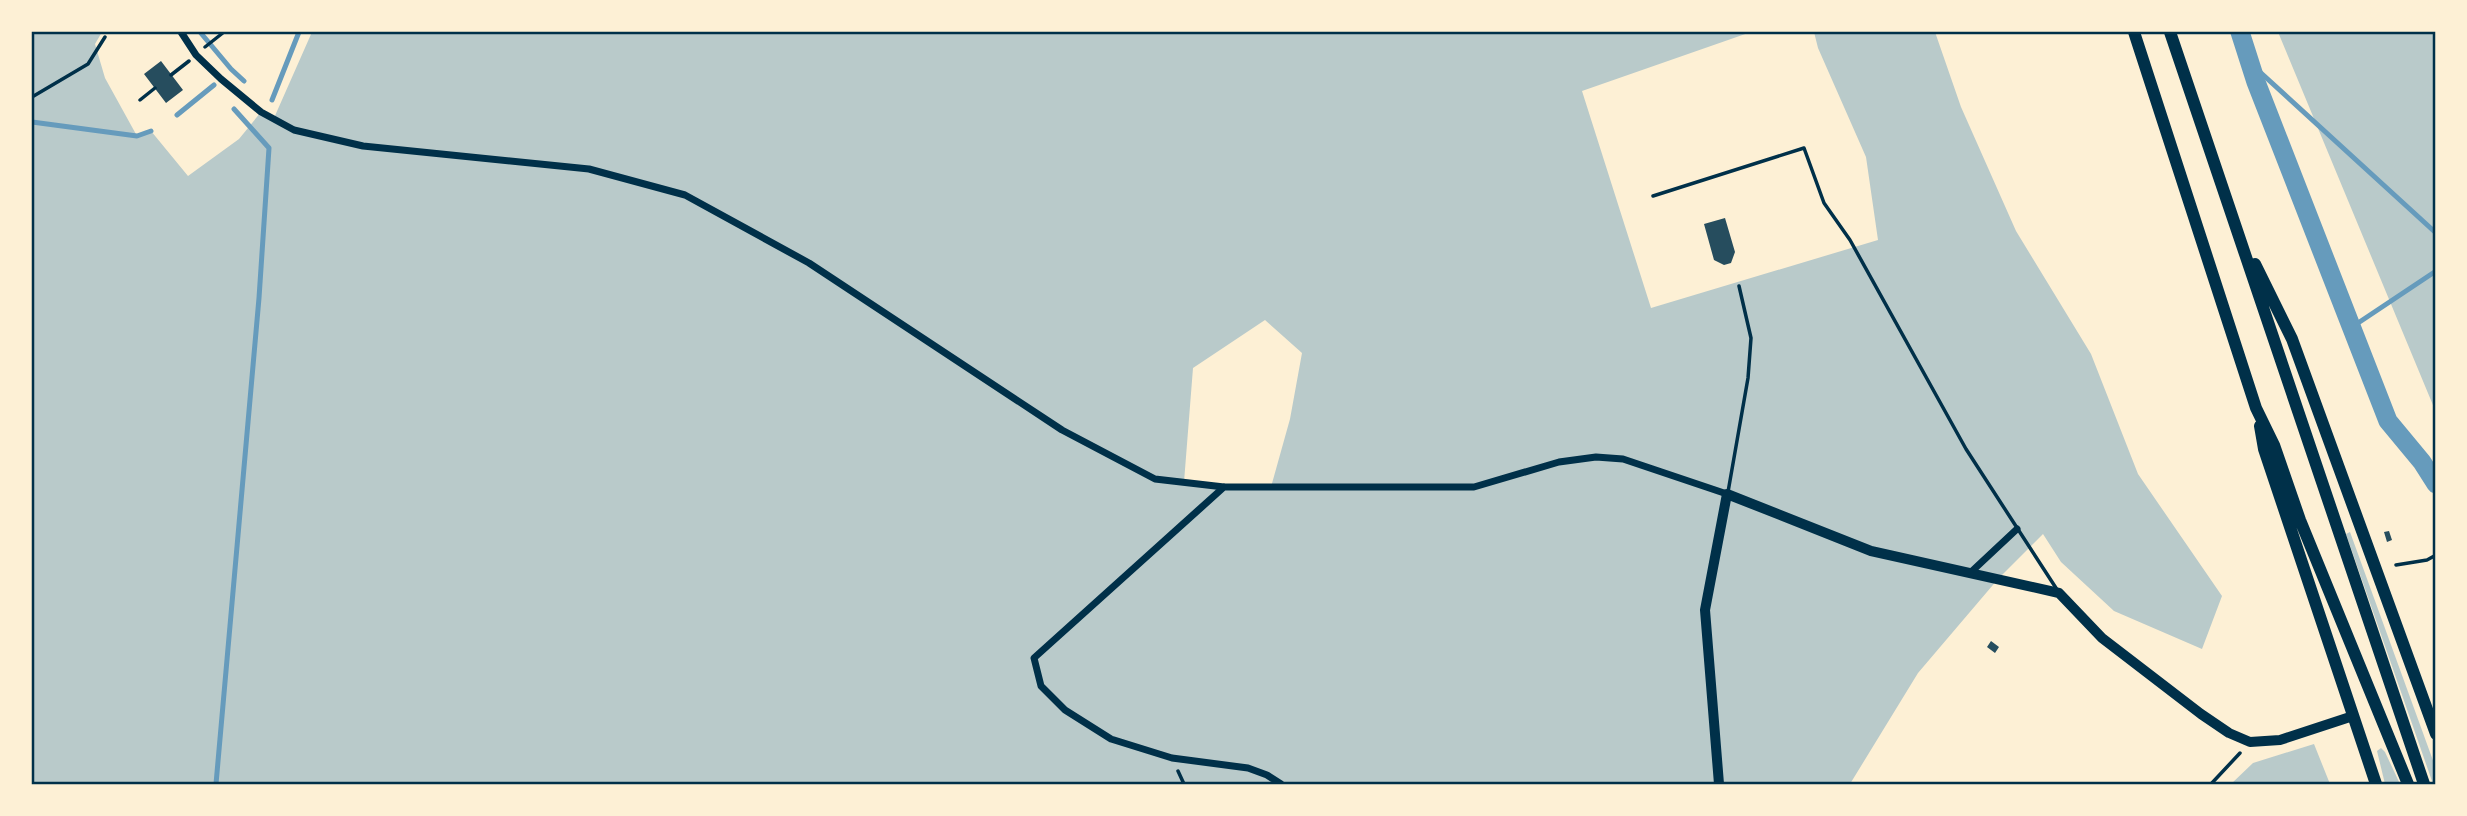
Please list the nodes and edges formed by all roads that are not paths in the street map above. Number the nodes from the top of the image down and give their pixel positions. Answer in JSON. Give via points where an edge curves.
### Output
{"nodes":[{"id":1,"x":181,"y":32,"type":"edge"},
{"id":2,"x":2134,"y":32,"type":"edge"},
{"id":3,"x":2170,"y":32,"type":"edge"},
{"id":4,"x":1653,"y":196,"type":"dead end"},
{"id":5,"x":2232,"y":216,"type":"junction"},
{"id":6,"x":1739,"y":286,"type":"dead end"},
{"id":7,"x":2256,"y":408,"type":"junction"},
{"id":8,"x":1224,"y":487,"type":"junction"},
{"id":9,"x":1727,"y":494,"type":"junction"},
{"id":10,"x":2017,"y":529,"type":"junction"},
{"id":11,"x":1970,"y":573,"type":"junction"},
{"id":12,"x":2059,"y":593,"type":"junction"},
{"id":13,"x":2353,"y":716,"type":"junction"},
{"id":14,"x":2435,"y":734,"type":"edge"},
{"id":15,"x":1281,"y":785,"type":"edge"},
{"id":16,"x":1719,"y":785,"type":"edge"},
{"id":17,"x":2376,"y":785,"type":"edge"},
{"id":18,"x":2408,"y":785,"type":"edge"},
{"id":19,"x":2424,"y":785,"type":"edge"}],
"edges":[{"from":1,"to":8,"type":"street","via":[[220,79],[261,112],[293,130],[363,146],[589,169],[685,195],[809,263],[1074,436],[1155,479]]},
{"from":2,"to":7,"type":"highway"},
{"from":3,"to":5,"type":"highway"},
{"from":4,"to":10,"type":"lane","via":[[1804,148],[1824,203],[1850,240],[1966,449]]},
{"from":5,"to":14,"type":"highway","via":[[2292,339]]},
{"from":5,"to":19,"type":"highway"},
{"from":6,"to":9,"type":"lane","via":[[1751,338]]},
{"from":7,"to":13,"type":"highway","via":[[2264,449]]},
{"from":7,"to":18,"type":"highway"},
{"from":8,"to":9,"type":"street","via":[[1474,487],[1559,462],[1596,457],[1623,460]]},
{"from":8,"to":15,"type":"street","via":[[1034,658],[1041,686],[1065,710],[1111,739],[1172,758],[1248,768]]},
{"from":9,"to":11,"type":"street","via":[[1871,551]]},
{"from":9,"to":16,"type":"street","via":[[1705,610]]},
{"from":10,"to":11,"type":"street"},
{"from":10,"to":12,"type":"lane"},
{"from":11,"to":12,"type":"street"},
{"from":12,"to":13,"type":"street","via":[[2102,638],[2201,714],[2250,742],[2280,740]]},
{"from":13,"to":17,"type":"highway"}]}
